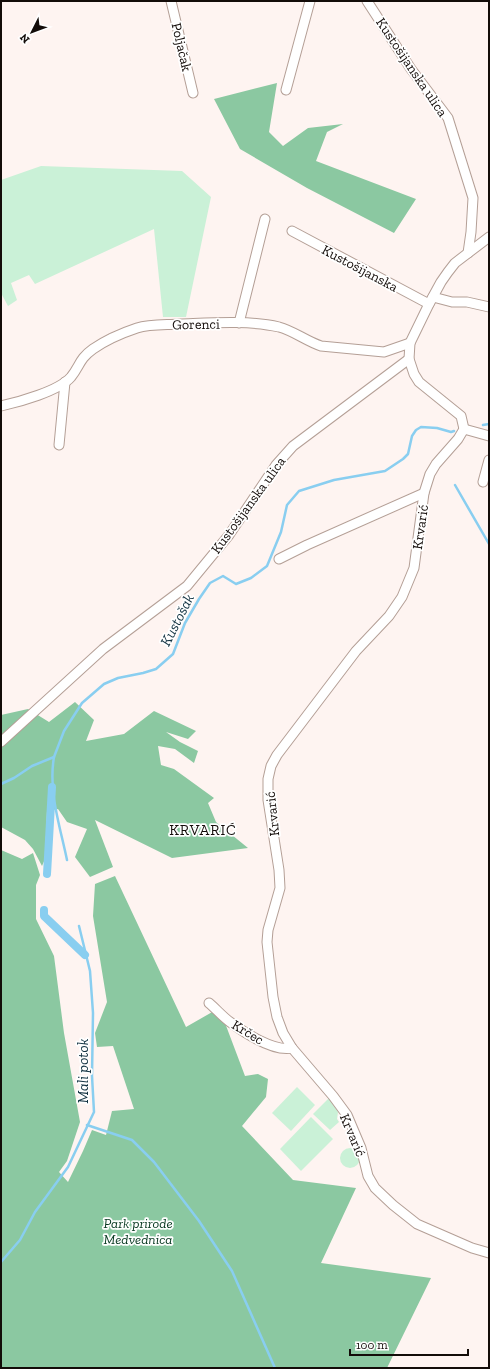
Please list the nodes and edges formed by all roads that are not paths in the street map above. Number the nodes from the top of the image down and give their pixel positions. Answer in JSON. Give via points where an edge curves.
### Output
{"nodes":[{"id":1,"x":172,"y":1,"type":"edge"},
{"id":2,"x":310,"y":1,"type":"edge"},
{"id":3,"x":367,"y":1,"type":"edge"},
{"id":4,"x":286,"y":90,"type":"dead end"},
{"id":5,"x":193,"y":93,"type":"dead end"},
{"id":6,"x":265,"y":219,"type":"dead end"},
{"id":7,"x":292,"y":231,"type":"dead end"},
{"id":8,"x":489,"y":237,"type":"edge"},
{"id":9,"x":468,"y":253,"type":"junction"},
{"id":10,"x":431,"y":300,"type":"junction"},
{"id":11,"x":489,"y":307,"type":"edge"},
{"id":12,"x":239,"y":324,"type":"junction"},
{"id":13,"x":410,"y":343,"type":"junction"},
{"id":14,"x":409,"y":359,"type":"junction"},
{"id":15,"x":66,"y":382,"type":"junction"},
{"id":16,"x":1,"y":406,"type":"edge"},
{"id":17,"x":464,"y":429,"type":"junction"},
{"id":18,"x":489,"y":436,"type":"edge"},
{"id":19,"x":59,"y":446,"type":"dead end"},
{"id":20,"x":489,"y":460,"type":"edge"},
{"id":21,"x":483,"y":482,"type":"dead end"},
{"id":22,"x":424,"y":493,"type":"junction"},
{"id":23,"x":279,"y":559,"type":"dead end"},
{"id":24,"x":1,"y":742,"type":"edge"},
{"id":25,"x":210,"y":1003,"type":"dead end"},
{"id":26,"x":292,"y":1048,"type":"junction"},
{"id":27,"x":489,"y":1253,"type":"edge"}],
"edges":[{"from":1,"to":5,"type":"street","name":"Poljačak"},
{"from":2,"to":4,"type":"street"},
{"from":3,"to":9,"type":"street","name":"Kustošijanska ulica","via":[[411,69],[448,118],[473,198]]},
{"from":6,"to":12,"type":"street"},
{"from":7,"to":10,"type":"street","name":"Kustošijanska"},
{"from":8,"to":9,"type":"street"},
{"from":9,"to":10,"type":"street","via":[[448,272]]},
{"from":10,"to":11,"type":"street","name":"Kustošijanska","via":[[467,302]]},
{"from":10,"to":13,"type":"street"},
{"from":12,"to":13,"type":"street","name":"Gorenci","via":[[279,327],[321,346],[384,352]]},
{"from":12,"to":15,"type":"street","name":"Gorenci","via":[[160,325],[127,331],[104,342],[82,358]]},
{"from":13,"to":14,"type":"street"},
{"from":14,"to":17,"type":"street","via":[[419,382],[461,416]]},
{"from":14,"to":24,"type":"street","name":"Kustošijanska ulica","via":[[293,446],[276,465],[229,535],[187,586],[103,649]]},
{"from":15,"to":16,"type":"street","via":[[36,396]]},
{"from":15,"to":19,"type":"street"},
{"from":17,"to":18,"type":"street"},
{"from":17,"to":22,"type":"street","name":"Krvarić","via":[[436,464]]},
{"from":20,"to":21,"type":"street"},
{"from":22,"to":23,"type":"street"},
{"from":22,"to":26,"type":"street","name":"Krvarić","via":[[414,568],[402,597],[389,616],[356,651],[271,766],[268,800],[280,888],[268,930],[267,947],[277,1017]]},
{"from":25,"to":26,"type":"street","name":"Krčec","via":[[230,1022],[255,1038],[285,1050]]},
{"from":26,"to":27,"type":"street","name":"Krvarić","via":[[347,1116],[362,1148],[368,1176],[375,1188],[417,1224]]}]}
